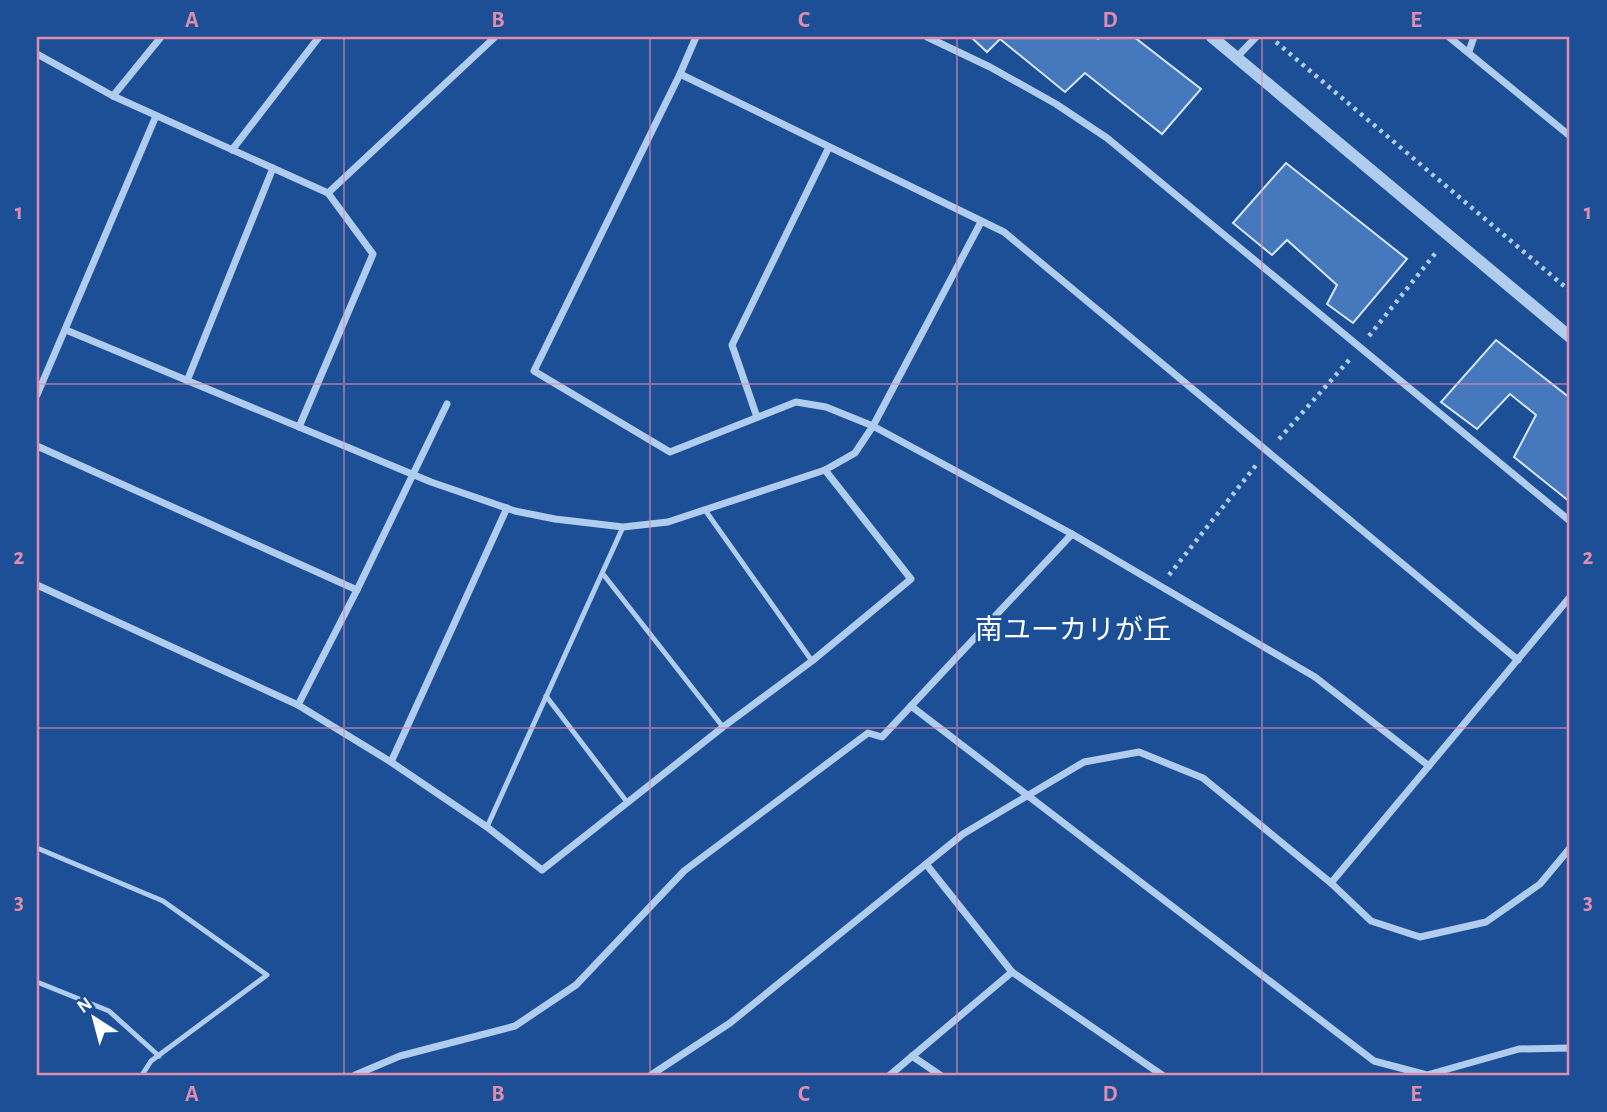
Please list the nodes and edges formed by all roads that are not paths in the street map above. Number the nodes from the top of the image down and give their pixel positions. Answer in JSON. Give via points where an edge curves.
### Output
{"nodes":[{"id":1,"x":161,"y":37,"type":"edge"},
{"id":2,"x":319,"y":37,"type":"edge"},
{"id":3,"x":495,"y":37,"type":"edge"},
{"id":4,"x":696,"y":37,"type":"edge"},
{"id":5,"x":927,"y":37,"type":"edge"},
{"id":6,"x":1212,"y":37,"type":"edge"},
{"id":7,"x":1256,"y":37,"type":"edge"},
{"id":8,"x":1449,"y":37,"type":"edge"},
{"id":9,"x":1474,"y":37,"type":"edge"},
{"id":10,"x":1469,"y":51,"type":"junction"},
{"id":11,"x":37,"y":54,"type":"edge"},
{"id":12,"x":1237,"y":57,"type":"junction"},
{"id":13,"x":680,"y":74,"type":"junction"},
{"id":14,"x":113,"y":96,"type":"junction"},
{"id":15,"x":156,"y":116,"type":"junction"},
{"id":16,"x":1570,"y":136,"type":"edge"},
{"id":17,"x":829,"y":147,"type":"junction"},
{"id":18,"x":232,"y":150,"type":"junction"},
{"id":19,"x":273,"y":168,"type":"junction"},
{"id":20,"x":328,"y":193,"type":"junction"},
{"id":21,"x":981,"y":222,"type":"junction"},
{"id":22,"x":66,"y":330,"type":"junction"},
{"id":23,"x":1570,"y":337,"type":"edge"},
{"id":24,"x":187,"y":381,"type":"junction"},
{"id":25,"x":37,"y":395,"type":"edge"},
{"id":26,"x":447,"y":404,"type":"dead end"},
{"id":27,"x":757,"y":417,"type":"junction"},
{"id":28,"x":873,"y":426,"type":"junction"},
{"id":29,"x":299,"y":427,"type":"junction"},
{"id":30,"x":37,"y":446,"type":"edge"},
{"id":31,"x":825,"y":470,"type":"junction"},
{"id":32,"x":413,"y":474,"type":"junction"},
{"id":33,"x":507,"y":508,"type":"junction"},
{"id":34,"x":705,"y":510,"type":"junction"},
{"id":35,"x":1570,"y":521,"type":"edge"},
{"id":36,"x":623,"y":527,"type":"junction"},
{"id":37,"x":1072,"y":534,"type":"junction"},
{"id":38,"x":603,"y":574,"type":"junction"},
{"id":39,"x":37,"y":585,"type":"edge"},
{"id":40,"x":357,"y":590,"type":"junction"},
{"id":41,"x":1570,"y":597,"type":"edge"},
{"id":42,"x":1518,"y":660,"type":"junction"},
{"id":43,"x":812,"y":661,"type":"junction"},
{"id":44,"x":546,"y":696,"type":"junction"},
{"id":45,"x":298,"y":705,"type":"junction"},
{"id":46,"x":911,"y":706,"type":"junction"},
{"id":47,"x":723,"y":727,"type":"junction"},
{"id":48,"x":391,"y":762,"type":"junction"},
{"id":49,"x":1429,"y":766,"type":"junction"},
{"id":50,"x":1027,"y":796,"type":"junction"},
{"id":51,"x":627,"y":802,"type":"junction"},
{"id":52,"x":487,"y":827,"type":"junction"},
{"id":53,"x":37,"y":848,"type":"edge"},
{"id":54,"x":1570,"y":848,"type":"edge"},
{"id":55,"x":926,"y":864,"type":"junction"},
{"id":56,"x":1331,"y":883,"type":"junction"},
{"id":57,"x":1012,"y":972,"type":"junction"},
{"id":58,"x":37,"y":982,"type":"edge"},
{"id":59,"x":1570,"y":1048,"type":"edge"},
{"id":60,"x":159,"y":1056,"type":"junction"},
{"id":61,"x":912,"y":1056,"type":"junction"},
{"id":62,"x":142,"y":1075,"type":"edge"},
{"id":63,"x":355,"y":1075,"type":"edge"},
{"id":64,"x":651,"y":1075,"type":"edge"},
{"id":65,"x":890,"y":1075,"type":"edge"},
{"id":66,"x":940,"y":1075,"type":"edge"},
{"id":67,"x":1162,"y":1075,"type":"edge"}],
"edges":[{"from":1,"to":14,"type":"street"},
{"from":2,"to":18,"type":"street"},
{"from":3,"to":20,"type":"street"},
{"from":4,"to":13,"type":"street"},
{"from":5,"to":35,"type":"street","via":[[1056,104],[1107,138]]},
{"from":6,"to":12,"type":"street"},
{"from":7,"to":12,"type":"street"},
{"from":8,"to":10,"type":"street"},
{"from":9,"to":10,"type":"street"},
{"from":10,"to":16,"type":"street"},
{"from":11,"to":14,"type":"street"},
{"from":12,"to":23,"type":"street"},
{"from":13,"to":17,"type":"street"},
{"from":13,"to":27,"type":"street","via":[[534,371],[670,453]]},
{"from":14,"to":15,"type":"street"},
{"from":15,"to":18,"type":"street"},
{"from":15,"to":22,"type":"street"},
{"from":17,"to":21,"type":"street"},
{"from":17,"to":27,"type":"street","via":[[732,345]]},
{"from":18,"to":19,"type":"street"},
{"from":19,"to":20,"type":"street"},
{"from":19,"to":24,"type":"street"},
{"from":20,"to":29,"type":"street","via":[[373,254]]},
{"from":21,"to":28,"type":"street"},
{"from":21,"to":42,"type":"street","via":[[1004,232]]},
{"from":22,"to":24,"type":"street"},
{"from":22,"to":25,"type":"street"},
{"from":24,"to":29,"type":"street"},
{"from":26,"to":32,"type":"street"},
{"from":27,"to":28,"type":"street","via":[[796,402],[826,407]]},
{"from":28,"to":31,"type":"street","via":[[855,453]]},
{"from":28,"to":37,"type":"street"},
{"from":29,"to":32,"type":"street"},
{"from":30,"to":40,"type":"street"},
{"from":31,"to":34,"type":"street"},
{"from":31,"to":43,"type":"street","via":[[911,579]]},
{"from":32,"to":33,"type":"street"},
{"from":32,"to":40,"type":"street"},
{"from":33,"to":36,"type":"street"},
{"from":33,"to":48,"type":"street"},
{"from":34,"to":36,"type":"street","via":[[668,522]]},
{"from":34,"to":43,"type":"lane"},
{"from":36,"to":38,"type":"lane"},
{"from":37,"to":46,"type":"street"},
{"from":37,"to":49,"type":"street","via":[[1315,677]]},
{"from":38,"to":44,"type":"lane"},
{"from":38,"to":47,"type":"lane"},
{"from":39,"to":45,"type":"street"},
{"from":40,"to":45,"type":"street"},
{"from":41,"to":42,"type":"street"},
{"from":42,"to":49,"type":"street"},
{"from":43,"to":47,"type":"street"},
{"from":44,"to":51,"type":"lane"},
{"from":44,"to":52,"type":"lane"},
{"from":45,"to":48,"type":"street"},
{"from":46,"to":50,"type":"street"},
{"from":46,"to":63,"type":"street","via":[[882,737],[868,733],[684,871],[576,985],[515,1026],[400,1056]]},
{"from":47,"to":51,"type":"street"},
{"from":48,"to":52,"type":"street"},
{"from":49,"to":56,"type":"street"},
{"from":50,"to":55,"type":"street","via":[[963,834]]},
{"from":50,"to":56,"type":"street","via":[[1084,762],[1139,752],[1203,778]]},
{"from":50,"to":59,"type":"street","via":[[1374,1061],[1427,1075],[1519,1049]]},
{"from":51,"to":52,"type":"street","via":[[542,870]]},
{"from":53,"to":60,"type":"lane","via":[[163,901],[267,975]]},
{"from":54,"to":56,"type":"street","via":[[1540,884],[1486,922],[1420,937],[1371,921]]},
{"from":55,"to":57,"type":"street"},
{"from":55,"to":64,"type":"street","via":[[730,1023]]},
{"from":57,"to":61,"type":"street"},
{"from":57,"to":67,"type":"street"},
{"from":58,"to":60,"type":"lane","via":[[109,1011]]},
{"from":60,"to":62,"type":"lane"},
{"from":61,"to":65,"type":"street"},
{"from":61,"to":66,"type":"street"}]}
